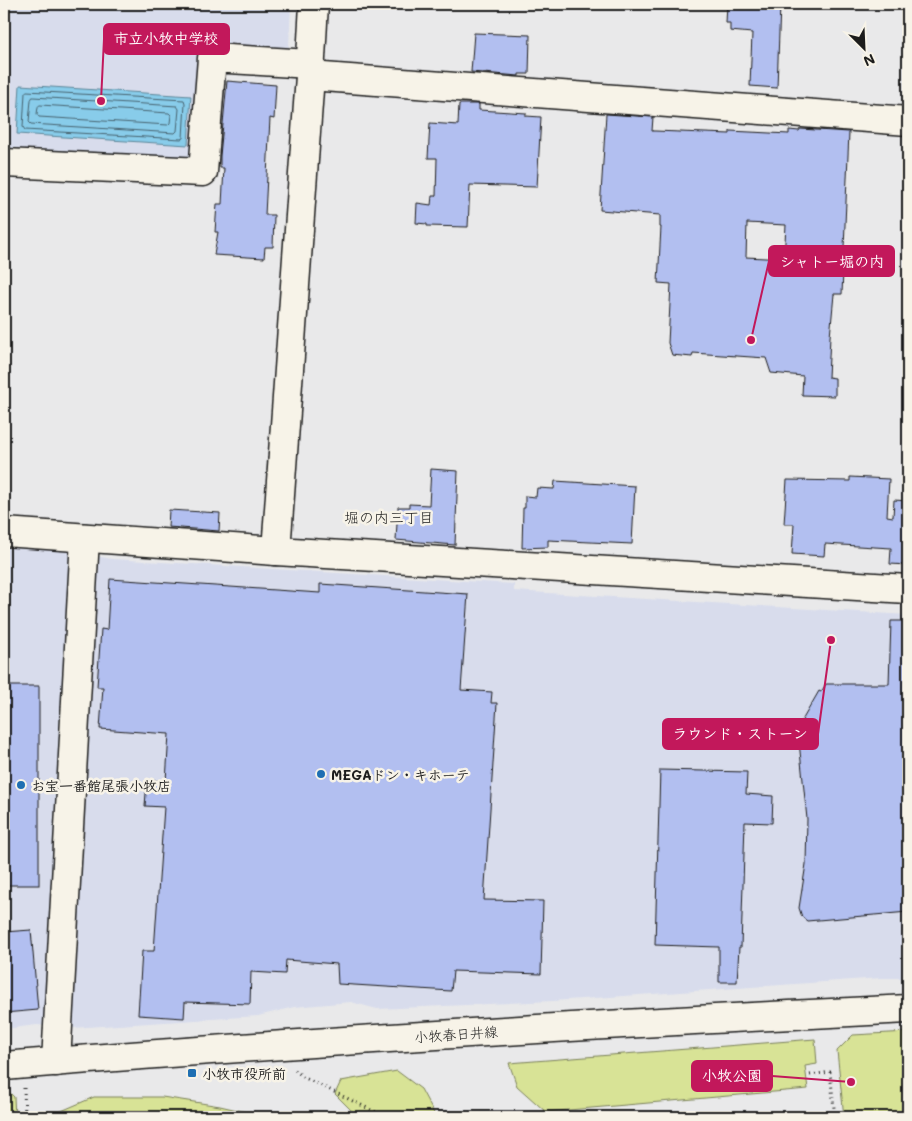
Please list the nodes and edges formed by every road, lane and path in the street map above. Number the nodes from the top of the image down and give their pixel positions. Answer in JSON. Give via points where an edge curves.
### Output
{"nodes":[{"id":1,"x":314,"y":4,"type":"edge"},
{"id":2,"x":310,"y":70,"type":"junction"},
{"id":3,"x":908,"y":121,"type":"edge"},
{"id":4,"x":4,"y":162,"type":"edge"},
{"id":5,"x":4,"y":532,"type":"edge"},
{"id":6,"x":85,"y":538,"type":"junction"},
{"id":7,"x":276,"y":551,"type":"junction"},
{"id":8,"x":908,"y":589,"type":"edge"},
{"id":9,"x":908,"y":1009,"type":"edge"},
{"id":10,"x":56,"y":1062,"type":"junction"},
{"id":11,"x":4,"y":1066,"type":"edge"},
{"id":12,"x":294,"y":1069,"type":"dead end"},
{"id":13,"x":810,"y":1075,"type":"dead end"},
{"id":14,"x":386,"y":1117,"type":"edge"},
{"id":15,"x":835,"y":1117,"type":"edge"}],
"edges":[{"from":1,"to":2,"type":"street"},
{"from":2,"to":3,"type":"street"},
{"from":2,"to":4,"type":"street","via":[[212,58],[203,172]]},
{"from":2,"to":7,"type":"street"},
{"from":5,"to":6,"type":"street"},
{"from":6,"to":7,"type":"street"},
{"from":6,"to":10,"type":"street"},
{"from":7,"to":8,"type":"street"},
{"from":9,"to":10,"type":"street","name":"小牧春日井線","via":[[663,1021]]},
{"from":10,"to":11,"type":"street","name":"小牧春日井線"},
{"from":12,"to":14,"type":"path"},
{"from":13,"to":15,"type":"path","via":[[830,1072]]}]}
